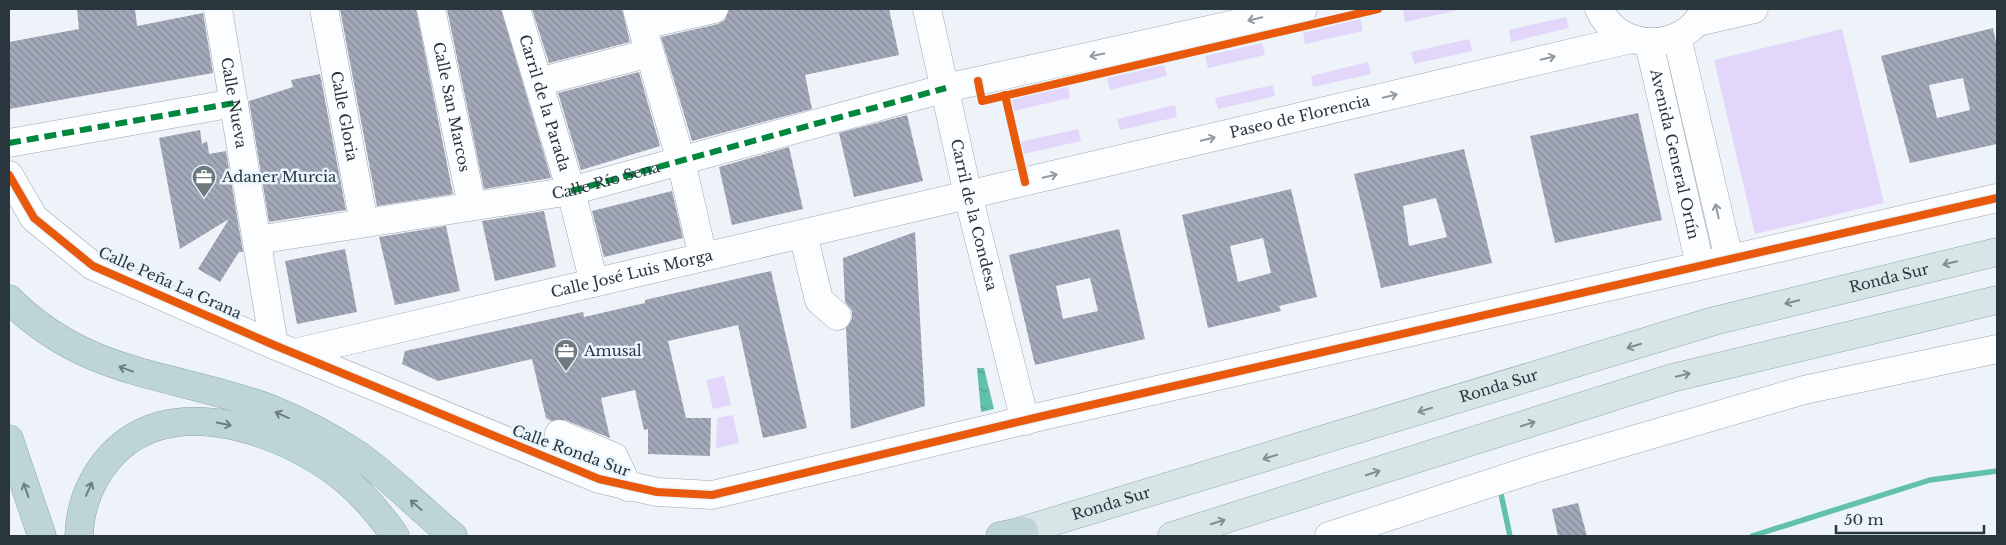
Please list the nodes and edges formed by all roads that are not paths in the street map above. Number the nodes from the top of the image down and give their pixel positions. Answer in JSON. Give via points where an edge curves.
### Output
{"nodes":[{"id":1,"x":218,"y":9,"type":"edge"},
{"id":2,"x":324,"y":9,"type":"edge"},
{"id":3,"x":431,"y":9,"type":"edge"},
{"id":4,"x":516,"y":9,"type":"edge"},
{"id":5,"x":714,"y":9,"type":"edge"},
{"id":6,"x":927,"y":9,"type":"edge"},
{"id":7,"x":1303,"y":9,"type":"edge"},
{"id":8,"x":1599,"y":9,"type":"edge"},
{"id":9,"x":1754,"y":9,"type":"edge"},
{"id":10,"x":640,"y":17,"type":"edge"},
{"id":11,"x":1693,"y":23,"type":"edge"},
{"id":12,"x":1640,"y":41,"type":"junction"},
{"id":13,"x":650,"y":53,"type":"junction"},
{"id":14,"x":538,"y":82,"type":"junction"},
{"id":15,"x":946,"y":88,"type":"junction"},
{"id":16,"x":234,"y":103,"type":"junction"},
{"id":17,"x":9,"y":143,"type":"edge"},
{"id":18,"x":681,"y":161,"type":"junction"},
{"id":19,"x":9,"y":175,"type":"edge"},
{"id":20,"x":571,"y":191,"type":"junction"},
{"id":21,"x":968,"y":195,"type":"junction"},
{"id":22,"x":1997,"y":198,"type":"edge"},
{"id":23,"x":472,"y":206,"type":"junction"},
{"id":24,"x":364,"y":223,"type":"junction"},
{"id":25,"x":804,"y":234,"type":"junction"},
{"id":26,"x":257,"y":240,"type":"junction"},
{"id":27,"x":1997,"y":252,"type":"edge"},
{"id":28,"x":703,"y":257,"type":"junction"},
{"id":29,"x":1729,"y":259,"type":"junction"},
{"id":30,"x":1700,"y":265,"type":"junction"},
{"id":31,"x":594,"y":283,"type":"junction"},
{"id":32,"x":9,"y":299,"type":"edge"},
{"id":33,"x":1997,"y":300,"type":"edge"},
{"id":34,"x":837,"y":316,"type":"dead end"},
{"id":35,"x":285,"y":349,"type":"junction"},
{"id":36,"x":1997,"y":349,"type":"edge"},
{"id":37,"x":1025,"y":421,"type":"junction"},
{"id":38,"x":559,"y":434,"type":"dead end"},
{"id":39,"x":9,"y":439,"type":"edge"},
{"id":40,"x":628,"y":487,"type":"junction"},
{"id":41,"x":1010,"y":534,"type":"edge"},
{"id":42,"x":42,"y":536,"type":"edge"},
{"id":43,"x":78,"y":536,"type":"edge"},
{"id":44,"x":395,"y":536,"type":"edge"},
{"id":45,"x":453,"y":536,"type":"edge"},
{"id":46,"x":1172,"y":536,"type":"edge"},
{"id":47,"x":1328,"y":536,"type":"edge"}],
"edges":[{"from":1,"to":16,"type":"street","name":"Calle Nueva"},
{"from":2,"to":24,"type":"street","name":"Calle Gloria"},
{"from":3,"to":23,"type":"street","name":"Calle San Marcos"},
{"from":4,"to":14,"type":"street","name":"Carril de la Parada"},
{"from":5,"to":10,"type":"street"},
{"from":6,"to":15,"type":"street","name":"Carril de la Condesa"},
{"from":7,"to":15,"type":"street","one_way":true},
{"from":8,"to":12,"type":"street","via":[[1609,25]]},
{"from":9,"to":11,"type":"street"},
{"from":10,"to":13,"type":"street"},
{"from":11,"to":12,"type":"street","name":"Paseo de Florencia"},
{"from":29,"to":11,"type":"street","name":"Avenida General Ortín","one_way":true},
{"from":21,"to":12,"type":"street","name":"Paseo de Florencia","one_way":true},
{"from":12,"to":30,"type":"street","name":"Avenida General Ortín"},
{"from":13,"to":14,"type":"street"},
{"from":13,"to":18,"type":"street"},
{"from":14,"to":20,"type":"street","name":"Carril de la Parada"},
{"from":15,"to":18,"type":"street","name":"Calle Río Sena"},
{"from":15,"to":21,"type":"street","name":"Carril de la Condesa"},
{"from":16,"to":17,"type":"street"},
{"from":16,"to":26,"type":"street","name":"Calle Nueva"},
{"from":18,"to":20,"type":"street","name":"Calle Río Sena"},
{"from":18,"to":28,"type":"street"},
{"from":19,"to":35,"type":"street","name":"Calle Peña La Grana","via":[[34,218],[93,266]]},
{"from":20,"to":23,"type":"street","name":"Calle Río Sena"},
{"from":20,"to":31,"type":"street","name":"Carril de la Parada"},
{"from":21,"to":25,"type":"street","name":"Calle José Luis Morga"},
{"from":21,"to":37,"type":"street","name":"Carril de la Condesa"},
{"from":22,"to":29,"type":"street","name":"Calle Ronda Sur"},
{"from":23,"to":24,"type":"street","name":"Calle Río Sena"},
{"from":24,"to":26,"type":"street","name":"Calle Río Sena"},
{"from":25,"to":28,"type":"street","name":"Calle José Luis Morga"},
{"from":25,"to":34,"type":"street","via":[[819,300]]},
{"from":26,"to":35,"type":"street","name":"Calle Nueva"},
{"from":27,"to":41,"type":"main road","name":"Ronda Sur","one_way":true,"via":[[1714,322]]},
{"from":28,"to":31,"type":"street","name":"Calle José Luis Morga"},
{"from":29,"to":30,"type":"street","name":"Calle Ronda Sur"},
{"from":30,"to":37,"type":"street","name":"Calle Ronda Sur"},
{"from":31,"to":35,"type":"street","name":"Calle José Luis Morga"},
{"from":45,"to":32,"type":"highway","one_way":true,"via":[[359,456],[323,434],[270,409],[128,370],[94,356],[60,340]]},
{"from":46,"to":33,"type":"main road","one_way":true,"via":[[1672,378]]},
{"from":35,"to":40,"type":"street","name":"Calle Ronda Sur","via":[[515,446]]},
{"from":36,"to":47,"type":"street","via":[[1804,390],[1537,468]]},
{"from":37,"to":40,"type":"street","name":"Calle Ronda Sur","via":[[712,495]]},
{"from":38,"to":40,"type":"street","via":[[614,457]]},
{"from":42,"to":39,"type":"highway","one_way":true},
{"from":43,"to":44,"type":"highway","one_way":true,"via":[[84,501],[92,483],[115,451],[152,428],[192,421],[239,427],[283,442],[306,454],[348,483],[379,514]]}]}
